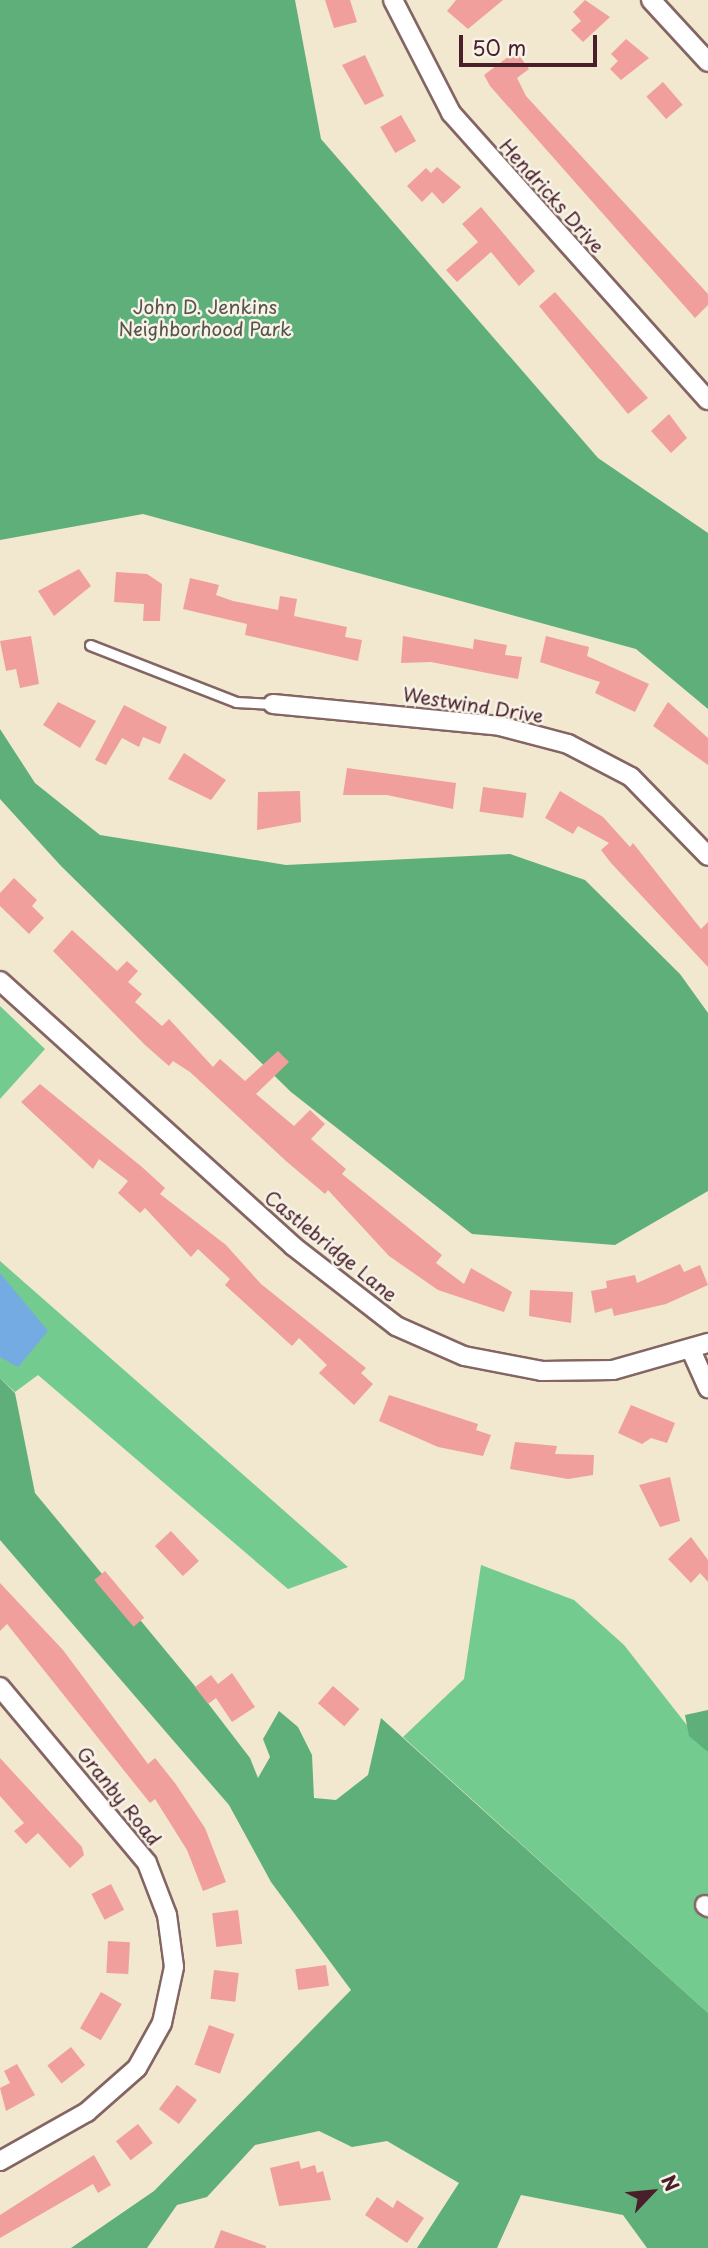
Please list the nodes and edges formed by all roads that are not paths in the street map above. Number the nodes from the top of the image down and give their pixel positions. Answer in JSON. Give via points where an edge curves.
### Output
{"nodes":[{"id":1,"x":393,"y":0,"type":"edge"},
{"id":2,"x":651,"y":0,"type":"edge"},
{"id":3,"x":708,"y":62,"type":"edge"},
{"id":4,"x":708,"y":400,"type":"edge"},
{"id":5,"x":90,"y":645,"type":"dead end"},
{"id":6,"x":273,"y":704,"type":"joint"},
{"id":7,"x":708,"y":856,"type":"edge"},
{"id":8,"x":0,"y":981,"type":"edge"},
{"id":9,"x":708,"y":1343,"type":"edge"},
{"id":10,"x":691,"y":1350,"type":"junction"},
{"id":11,"x":708,"y":1388,"type":"edge"},
{"id":12,"x":0,"y":1687,"type":"edge"},
{"id":13,"x":0,"y":2161,"type":"edge"}],
"edges":[{"from":1,"to":4,"type":"street","name":"Hendricks Drive","via":[[451,113]]},
{"from":2,"to":3,"type":"street"},
{"from":5,"to":6,"type":"lane","via":[[236,702]]},
{"from":6,"to":7,"type":"street","name":"Westwind Drive","via":[[500,726],[568,744],[631,777]]},
{"from":8,"to":10,"type":"street","name":"Castlebridge Lane","via":[[293,1247],[396,1326],[464,1356],[542,1371],[612,1370]]},
{"from":9,"to":10,"type":"street","name":"Castlebridge Lane"},
{"from":10,"to":11,"type":"street"},
{"from":12,"to":13,"type":"street","name":"Granby Road","via":[[147,1863],[167,1915],[174,1967],[162,2024],[137,2068],[87,2112]]}]}
